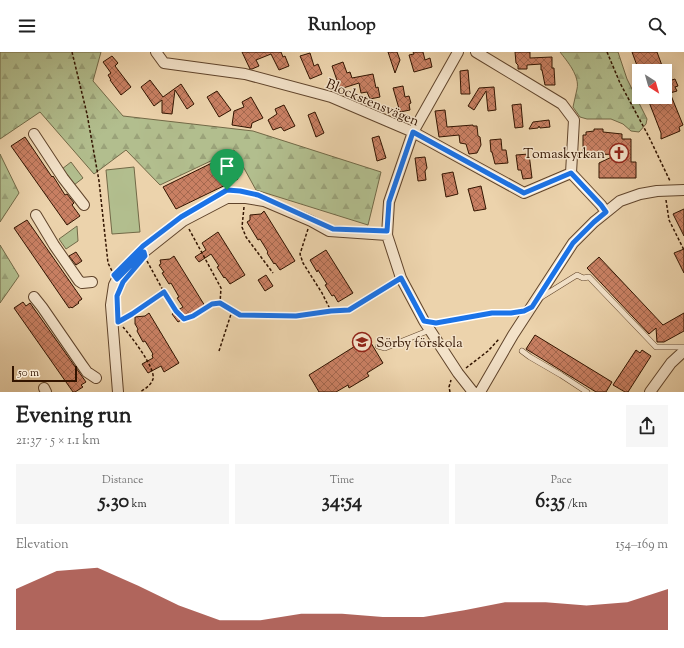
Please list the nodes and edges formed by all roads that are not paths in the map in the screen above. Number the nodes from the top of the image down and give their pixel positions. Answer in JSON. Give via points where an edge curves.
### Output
{"nodes":[{"id":1,"x":156,"y":52,"type":"edge"},
{"id":2,"x":458,"y":52,"type":"edge"},
{"id":3,"x":476,"y":52,"type":"edge"},
{"id":4,"x":413,"y":132,"type":"junction"},
{"id":5,"x":34,"y":134,"type":"dead end"},
{"id":6,"x":571,"y":173,"type":"junction"},
{"id":7,"x":684,"y":190,"type":"edge"},
{"id":8,"x":84,"y":205,"type":"dead end"},
{"id":9,"x":606,"y":212,"type":"junction"},
{"id":10,"x":36,"y":215,"type":"dead end"},
{"id":11,"x":387,"y":236,"type":"junction"},
{"id":12,"x":92,"y":282,"type":"dead end"},
{"id":13,"x":34,"y":297,"type":"dead end"},
{"id":14,"x":537,"y":300,"type":"junction"},
{"id":15,"x":430,"y":330,"type":"junction"},
{"id":16,"x":378,"y":346,"type":"dead end"},
{"id":17,"x":684,"y":347,"type":"edge"},
{"id":18,"x":522,"y":351,"type":"dead end"},
{"id":19,"x":684,"y":351,"type":"edge"},
{"id":20,"x":96,"y":378,"type":"dead end"},
{"id":21,"x":118,"y":392,"type":"edge"},
{"id":22,"x":473,"y":392,"type":"edge"},
{"id":23,"x":480,"y":392,"type":"edge"},
{"id":24,"x":587,"y":392,"type":"edge"},
{"id":25,"x":650,"y":392,"type":"edge"}],
"edges":[{"from":1,"to":4,"type":"street","name":"Blockstensvägen","via":[[164,63],[245,74],[332,97]]},
{"from":2,"to":4,"type":"street"},
{"from":3,"to":6,"type":"street","via":[[562,104],[574,120]]},
{"from":4,"to":6,"type":"street","name":"Blockstensvägen","via":[[524,193]]},
{"from":4,"to":11,"type":"street","via":[[389,202]]},
{"from":5,"to":8,"type":"street"},
{"from":6,"to":9,"type":"street"},
{"from":7,"to":9,"type":"street","via":[[667,186],[620,201]]},
{"from":9,"to":14,"type":"street","via":[[573,243]]},
{"from":10,"to":12,"type":"street","via":[[79,281]]},
{"from":11,"to":15,"type":"street","via":[[401,278]]},
{"from":11,"to":21,"type":"street","via":[[329,231],[264,201],[246,198],[227,198],[184,220],[144,252],[114,285],[111,305]]},
{"from":13,"to":20,"type":"street","via":[[87,372]]},
{"from":14,"to":17,"type":"lane","via":[[577,275],[589,277],[656,347]]},
{"from":14,"to":23,"type":"street"},
{"from":15,"to":16,"type":"lane","via":[[385,348]]},
{"from":15,"to":22,"type":"street"},
{"from":18,"to":24,"type":"lane"},
{"from":19,"to":25,"type":"street"}]}
